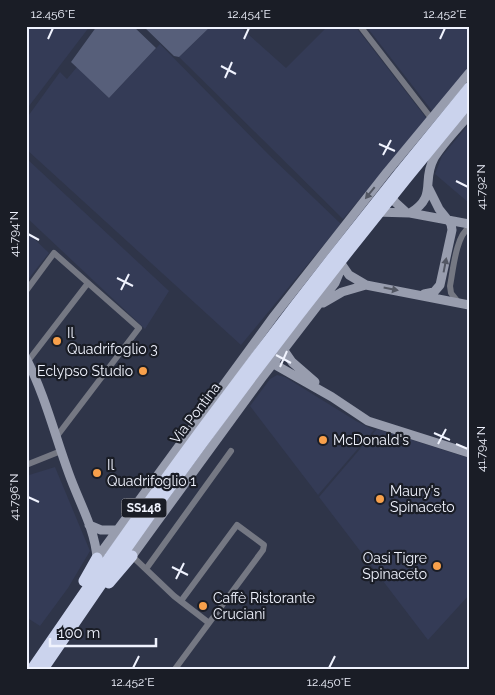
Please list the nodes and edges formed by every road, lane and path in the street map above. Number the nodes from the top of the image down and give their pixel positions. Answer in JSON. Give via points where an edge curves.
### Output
{"nodes":[{"id":1,"x":360,"y":26,"type":"edge"},
{"id":2,"x":469,"y":73,"type":"edge"},
{"id":3,"x":469,"y":88,"type":"edge"},
{"id":4,"x":469,"y":102,"type":"edge"},
{"id":5,"x":469,"y":115,"type":"edge"},
{"id":6,"x":431,"y":118,"type":"junction"},
{"id":7,"x":421,"y":152,"type":"junction"},
{"id":8,"x":387,"y":172,"type":"junction"},
{"id":9,"x":428,"y":187,"type":"junction"},
{"id":10,"x":408,"y":213,"type":"junction"},
{"id":11,"x":353,"y":215,"type":"junction"},
{"id":12,"x":447,"y":219,"type":"junction"},
{"id":13,"x":469,"y":226,"type":"edge"},
{"id":14,"x":333,"y":241,"type":"junction"},
{"id":15,"x":322,"y":254,"type":"junction"},
{"id":16,"x":339,"y":259,"type":"junction"},
{"id":17,"x":88,"y":283,"type":"junction"},
{"id":18,"x":366,"y":285,"type":"junction"},
{"id":19,"x":26,"y":290,"type":"edge"},
{"id":20,"x":416,"y":295,"type":"junction"},
{"id":21,"x":459,"y":303,"type":"junction"},
{"id":22,"x":469,"y":305,"type":"edge"},
{"id":23,"x":315,"y":309,"type":"junction"},
{"id":24,"x":283,"y":349,"type":"junction"},
{"id":25,"x":27,"y":359,"type":"edge"},
{"id":26,"x":272,"y":363,"type":"junction"},
{"id":27,"x":332,"y":397,"type":"junction"},
{"id":28,"x":57,"y":436,"type":"junction"},
{"id":29,"x":61,"y":451,"type":"junction"},
{"id":30,"x":230,"y":451,"type":"dead end"},
{"id":31,"x":469,"y":453,"type":"edge"},
{"id":32,"x":26,"y":465,"type":"edge"},
{"id":33,"x":89,"y":525,"type":"junction"},
{"id":34,"x":117,"y":530,"type":"junction"},
{"id":35,"x":132,"y":556,"type":"junction"},
{"id":36,"x":97,"y":558,"type":"junction"},
{"id":37,"x":146,"y":569,"type":"junction"},
{"id":38,"x":181,"y":601,"type":"junction"},
{"id":39,"x":209,"y":623,"type":"junction"},
{"id":40,"x":43,"y":663,"type":"edge"},
{"id":41,"x":32,"y":669,"type":"edge"},
{"id":42,"x":175,"y":669,"type":"edge"}],
"edges":[{"from":1,"to":6,"type":"street"},
{"from":2,"to":6,"type":"street","name":"Via Pontina"},
{"from":3,"to":7,"type":"highway","name":"Via Pontina","number":"SS148"},
{"from":4,"to":7,"type":"highway","name":"Via Pontina","number":"SS148"},
{"from":5,"to":9,"type":"street","via":[[435,156],[429,171]]},
{"from":6,"to":8,"type":"street","name":"Via Pontina"},
{"from":7,"to":40,"type":"highway","name":"Via Pontina","number":"SS148","via":[[256,363]]},
{"from":8,"to":10,"type":"street","via":[[388,192]]},
{"from":8,"to":11,"type":"street","name":"Via Pontina","one_way":true},
{"from":9,"to":10,"type":"street","via":[[424,201]]},
{"from":9,"to":12,"type":"street"},
{"from":10,"to":11,"type":"street"},
{"from":10,"to":12,"type":"street"},
{"from":11,"to":14,"type":"street","name":"Via Pontina"},
{"from":12,"to":13,"type":"street"},
{"from":20,"to":12,"type":"street","one_way":true,"via":[[431,293],[440,286],[452,232]]},
{"from":13,"to":21,"type":"street","via":[[460,238],[450,286]]},
{"from":14,"to":15,"type":"street","name":"Via Pontina"},
{"from":14,"to":16,"type":"street"},
{"from":15,"to":16,"type":"street","via":[[330,253]]},
{"from":15,"to":34,"type":"street","name":"Via Pontina"},
{"from":16,"to":18,"type":"street","via":[[349,275]]},
{"from":16,"to":23,"type":"street","via":[[340,271],[336,280]]},
{"from":17,"to":19,"type":"street","via":[[54,253]]},
{"from":17,"to":25,"type":"street"},
{"from":17,"to":28,"type":"street","via":[[139,328]]},
{"from":18,"to":20,"type":"street","one_way":true},
{"from":18,"to":23,"type":"street","via":[[342,292]]},
{"from":20,"to":21,"type":"street"},
{"from":21,"to":22,"type":"street"},
{"from":23,"to":24,"type":"street"},
{"from":24,"to":26,"type":"street"},
{"from":24,"to":27,"type":"street","via":[[294,364]]},
{"from":25,"to":28,"type":"street"},
{"from":26,"to":27,"type":"street"},
{"from":26,"to":35,"type":"street"},
{"from":27,"to":31,"type":"street","via":[[368,421]]},
{"from":28,"to":29,"type":"street"},
{"from":29,"to":32,"type":"street"},
{"from":29,"to":33,"type":"street"},
{"from":30,"to":37,"type":"street"},
{"from":33,"to":34,"type":"street","via":[[101,530]]},
{"from":33,"to":36,"type":"street"},
{"from":34,"to":36,"type":"street","name":"Via Pontina"},
{"from":35,"to":37,"type":"street"},
{"from":35,"to":40,"type":"highway"},
{"from":36,"to":40,"type":"highway","via":[[66,610]]},
{"from":37,"to":38,"type":"street"},
{"from":38,"to":39,"type":"street"},
{"from":38,"to":39,"type":"street","via":[[237,525],[263,544],[264,549]]},
{"from":39,"to":42,"type":"street"},
{"from":40,"to":41,"type":"highway","name":"Via Pontina","number":"SS148"}]}
